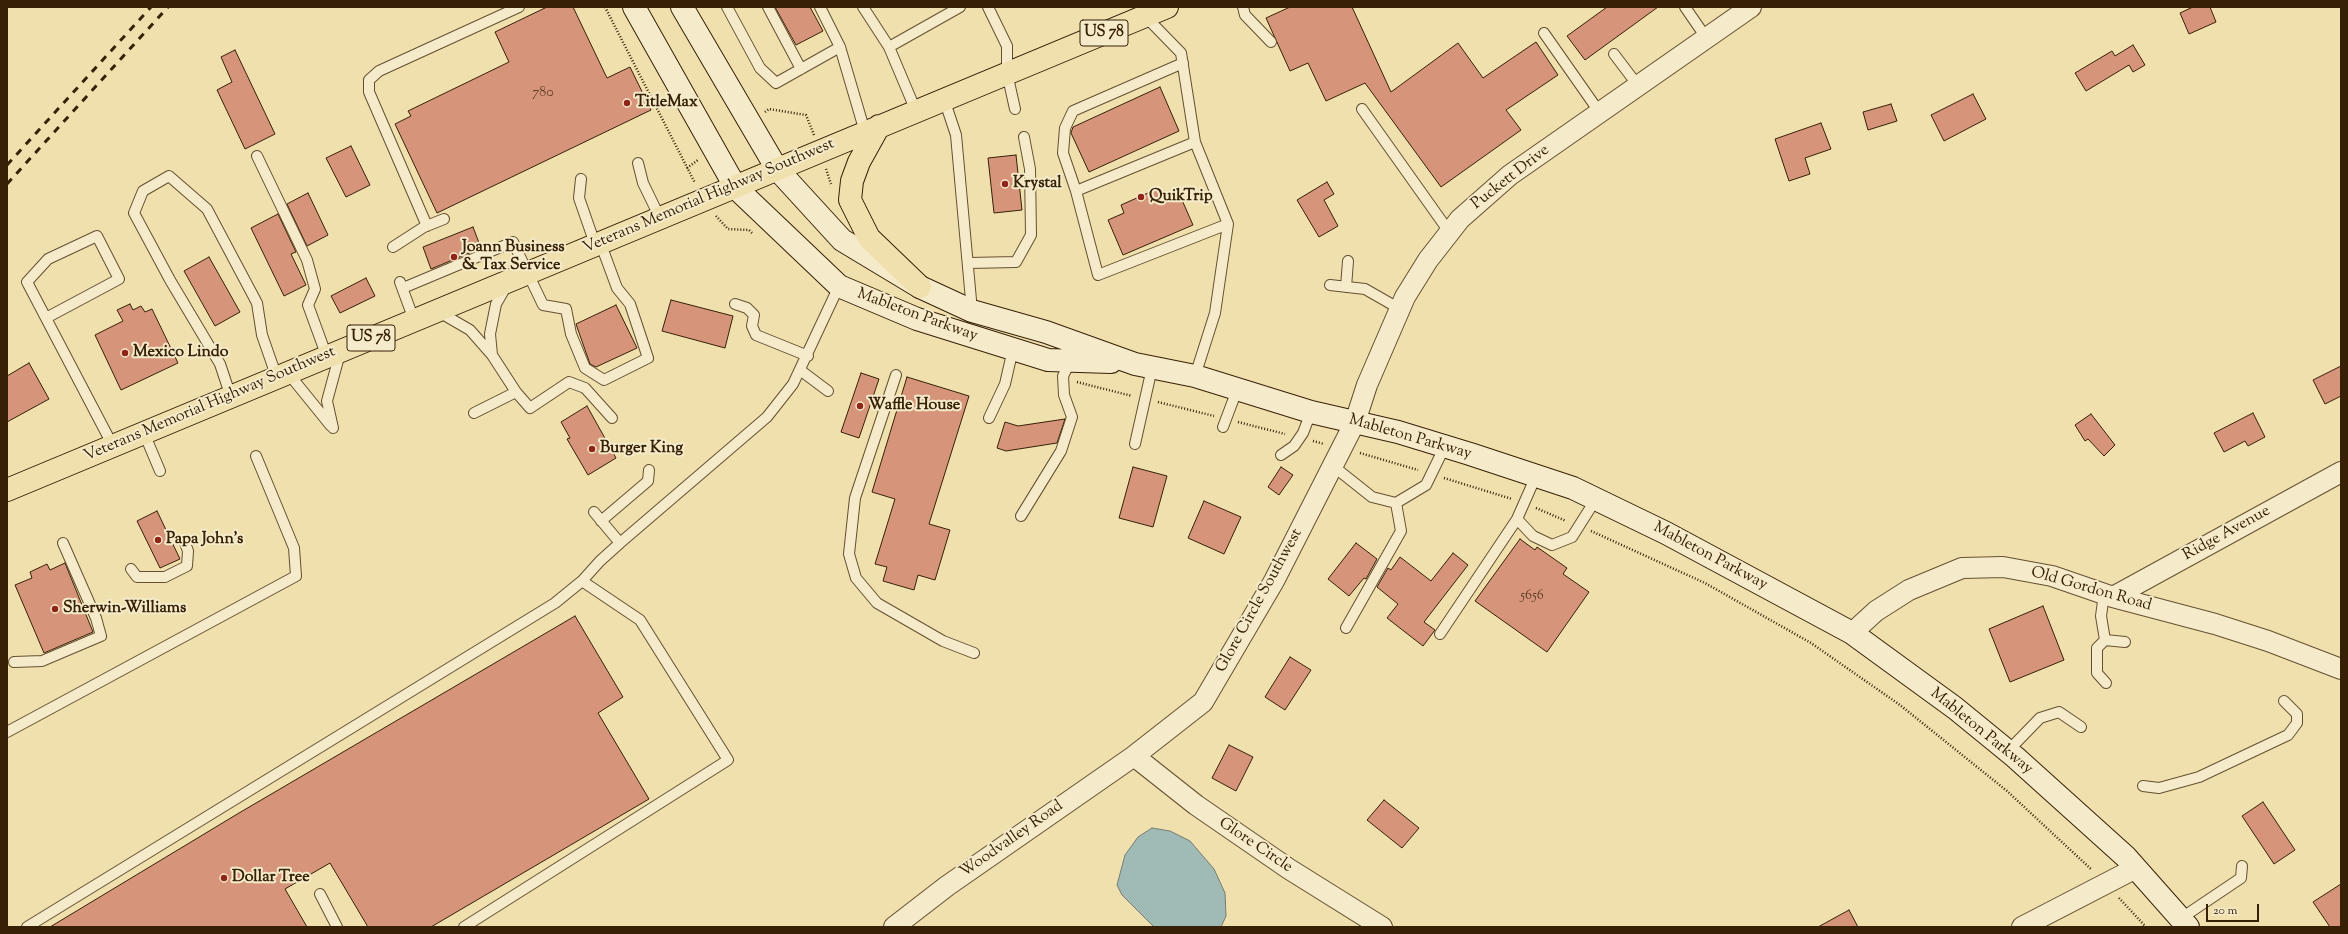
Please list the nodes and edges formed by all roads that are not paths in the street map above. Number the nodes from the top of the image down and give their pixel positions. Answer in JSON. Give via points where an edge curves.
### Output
{"nodes":[{"id":1,"x":519,"y":7,"type":"edge"},
{"id":2,"x":634,"y":7,"type":"edge"},
{"id":3,"x":682,"y":7,"type":"edge"},
{"id":4,"x":727,"y":7,"type":"edge"},
{"id":5,"x":768,"y":7,"type":"edge"},
{"id":6,"x":820,"y":7,"type":"edge"},
{"id":7,"x":864,"y":7,"type":"edge"},
{"id":8,"x":960,"y":7,"type":"edge"},
{"id":9,"x":988,"y":7,"type":"edge"},
{"id":10,"x":1167,"y":7,"type":"edge"},
{"id":11,"x":1243,"y":7,"type":"edge"},
{"id":12,"x":1685,"y":7,"type":"edge"},
{"id":13,"x":1751,"y":7,"type":"edge"},
{"id":14,"x":1143,"y":12,"type":"edge"},
{"id":15,"x":1544,"y":33,"type":"dead end"},
{"id":16,"x":1707,"y":39,"type":"junction"},
{"id":17,"x":1271,"y":42,"type":"dead end"},
{"id":18,"x":889,"y":46,"type":"junction"},
{"id":19,"x":840,"y":47,"type":"junction"},
{"id":20,"x":1614,"y":54,"type":"dead end"},
{"id":21,"x":1183,"y":63,"type":"junction"},
{"id":22,"x":801,"y":69,"type":"junction"},
{"id":23,"x":1007,"y":73,"type":"junction"},
{"id":24,"x":1639,"y":87,"type":"junction"},
{"id":25,"x":944,"y":99,"type":"junction"},
{"id":26,"x":1015,"y":109,"type":"dead end"},
{"id":27,"x":1362,"y":109,"type":"dead end"},
{"id":28,"x":916,"y":111,"type":"junction"},
{"id":29,"x":1600,"y":113,"type":"junction"},
{"id":30,"x":872,"y":129,"type":"junction"},
{"id":31,"x":1024,"y":137,"type":"dead end"},
{"id":32,"x":1195,"y":142,"type":"junction"},
{"id":33,"x":257,"y":156,"type":"dead end"},
{"id":34,"x":638,"y":163,"type":"dead end"},
{"id":35,"x":776,"y":169,"type":"junction"},
{"id":36,"x":580,"y":179,"type":"dead end"},
{"id":37,"x":736,"y":188,"type":"junction"},
{"id":38,"x":1076,"y":192,"type":"junction"},
{"id":39,"x":660,"y":218,"type":"junction"},
{"id":40,"x":444,"y":219,"type":"dead end"},
{"id":41,"x":1228,"y":224,"type":"junction"},
{"id":42,"x":427,"y":226,"type":"junction"},
{"id":43,"x":1450,"y":233,"type":"junction"},
{"id":44,"x":597,"y":243,"type":"junction"},
{"id":45,"x":393,"y":247,"type":"dead end"},
{"id":46,"x":1348,"y":261,"type":"dead end"},
{"id":47,"x":969,"y":263,"type":"junction"},
{"id":48,"x":518,"y":276,"type":"junction"},
{"id":49,"x":1330,"y":285,"type":"dead end"},
{"id":50,"x":839,"y":286,"type":"junction"},
{"id":51,"x":920,"y":287,"type":"junction"},
{"id":52,"x":1346,"y":287,"type":"junction"},
{"id":53,"x":735,"y":304,"type":"dead end"},
{"id":54,"x":1400,"y":309,"type":"junction"},
{"id":55,"x":437,"y":311,"type":"junction"},
{"id":56,"x":972,"y":311,"type":"junction"},
{"id":57,"x":46,"y":318,"type":"junction"},
{"id":58,"x":414,"y":320,"type":"junction"},
{"id":59,"x":1013,"y":349,"type":"junction"},
{"id":60,"x":334,"y":354,"type":"junction"},
{"id":61,"x":492,"y":355,"type":"junction"},
{"id":62,"x":808,"y":356,"type":"junction"},
{"id":63,"x":1071,"y":360,"type":"junction"},
{"id":64,"x":1144,"y":366,"type":"junction"},
{"id":65,"x":800,"y":370,"type":"junction"},
{"id":66,"x":896,"y":374,"type":"dead end"},
{"id":67,"x":282,"y":376,"type":"junction"},
{"id":68,"x":1195,"y":376,"type":"junction"},
{"id":69,"x":1236,"y":390,"type":"junction"},
{"id":70,"x":828,"y":391,"type":"dead end"},
{"id":71,"x":516,"y":392,"type":"junction"},
{"id":72,"x":231,"y":397,"type":"junction"},
{"id":73,"x":1311,"y":412,"type":"junction"},
{"id":74,"x":474,"y":413,"type":"dead end"},
{"id":75,"x":612,"y":418,"type":"dead end"},
{"id":76,"x":990,"y":418,"type":"dead end"},
{"id":77,"x":1356,"y":422,"type":"junction"},
{"id":78,"x":1223,"y":427,"type":"dead end"},
{"id":79,"x":144,"y":433,"type":"junction"},
{"id":80,"x":1135,"y":444,"type":"dead end"},
{"id":81,"x":113,"y":446,"type":"junction"},
{"id":82,"x":1445,"y":446,"type":"junction"},
{"id":83,"x":256,"y":456,"type":"dead end"},
{"id":84,"x":1281,"y":456,"type":"dead end"},
{"id":85,"x":1333,"y":466,"type":"junction"},
{"id":86,"x":649,"y":470,"type":"dead end"},
{"id":87,"x":160,"y":471,"type":"dead end"},
{"id":88,"x":2341,"y":472,"type":"edge"},
{"id":89,"x":1536,"y":476,"type":"junction"},
{"id":90,"x":7,"y":490,"type":"edge"},
{"id":91,"x":1596,"y":499,"type":"junction"},
{"id":92,"x":1396,"y":503,"type":"junction"},
{"id":93,"x":594,"y":512,"type":"dead end"},
{"id":94,"x":1021,"y":516,"type":"dead end"},
{"id":95,"x":1517,"y":520,"type":"junction"},
{"id":96,"x":601,"y":521,"type":"junction"},
{"id":97,"x":63,"y":543,"type":"dead end"},
{"id":98,"x":185,"y":543,"type":"dead end"},
{"id":99,"x":620,"y":543,"type":"junction"},
{"id":100,"x":131,"y":569,"type":"dead end"},
{"id":101,"x":582,"y":581,"type":"junction"},
{"id":102,"x":2109,"y":595,"type":"junction"},
{"id":103,"x":1346,"y":628,"type":"dead end"},
{"id":104,"x":1852,"y":633,"type":"junction"},
{"id":105,"x":1440,"y":634,"type":"dead end"},
{"id":106,"x":2105,"y":640,"type":"junction"},
{"id":107,"x":2125,"y":642,"type":"dead end"},
{"id":108,"x":974,"y":653,"type":"dead end"},
{"id":109,"x":14,"y":662,"type":"dead end"},
{"id":110,"x":2341,"y":669,"type":"edge"},
{"id":111,"x":2106,"y":683,"type":"dead end"},
{"id":112,"x":2284,"y":701,"type":"dead end"},
{"id":113,"x":2081,"y":727,"type":"dead end"},
{"id":114,"x":7,"y":732,"type":"edge"},
{"id":115,"x":2008,"y":751,"type":"junction"},
{"id":116,"x":1134,"y":756,"type":"junction"},
{"id":117,"x":2143,"y":786,"type":"dead end"},
{"id":118,"x":2242,"y":866,"type":"dead end"},
{"id":119,"x":2136,"y":868,"type":"junction"},
{"id":120,"x":320,"y":894,"type":"dead end"},
{"id":121,"x":2184,"y":923,"type":"edge"},
{"id":122,"x":27,"y":927,"type":"edge"},
{"id":123,"x":337,"y":927,"type":"edge"},
{"id":124,"x":464,"y":927,"type":"edge"},
{"id":125,"x":894,"y":927,"type":"edge"},
{"id":126,"x":1382,"y":927,"type":"edge"},
{"id":127,"x":2022,"y":927,"type":"edge"}],
"edges":[{"from":1,"to":42,"type":"lane","via":[[379,72],[369,80],[369,92]]},
{"from":2,"to":37,"type":"main road","name":"Mableton Parkway"},
{"from":3,"to":35,"type":"main road","name":"Mableton Parkway"},
{"from":4,"to":22,"type":"lane","via":[[760,68],[776,83]]},
{"from":5,"to":22,"type":"lane"},
{"from":6,"to":19,"type":"lane"},
{"from":7,"to":18,"type":"lane"},
{"from":8,"to":18,"type":"lane"},
{"from":9,"to":23,"type":"lane","via":[[1007,46]]},
{"from":10,"to":14,"type":"main road","name":"Veterans Memorial Highway Southwest","number":"US 78"},
{"from":11,"to":17,"type":"lane","via":[[1245,15]]},
{"from":12,"to":16,"type":"lane"},
{"from":13,"to":16,"type":"street","name":"Puckett Drive"},
{"from":14,"to":21,"type":"lane","via":[[1181,53]]},
{"from":14,"to":23,"type":"main road","name":"Veterans Memorial Highway Southwest","number":"US 78"},
{"from":15,"to":29,"type":"lane"},
{"from":16,"to":24,"type":"street","name":"Puckett Drive"},
{"from":18,"to":28,"type":"lane"},
{"from":19,"to":22,"type":"lane"},
{"from":19,"to":30,"type":"lane"},
{"from":20,"to":24,"type":"lane"},
{"from":21,"to":32,"type":"lane"},
{"from":21,"to":38,"type":"lane","via":[[1073,111],[1066,128],[1063,154]]},
{"from":23,"to":25,"type":"main road","name":"Veterans Memorial Highway Southwest","number":"US 78"},
{"from":23,"to":26,"type":"lane"},
{"from":24,"to":29,"type":"street","name":"Puckett Drive"},
{"from":25,"to":28,"type":"main road","name":"Veterans Memorial Highway Southwest","number":"US 78"},
{"from":25,"to":47,"type":"lane","via":[[956,135]]},
{"from":27,"to":43,"type":"lane"},
{"from":28,"to":30,"type":"main road","name":"Veterans Memorial Highway Southwest","number":"US 78"},
{"from":29,"to":43,"type":"street","name":"Puckett Drive","via":[[1510,175],[1460,219]]},
{"from":30,"to":35,"type":"main road","name":"Veterans Memorial Highway Southwest","number":"US 78"},
{"from":30,"to":51,"type":"main road","via":[[852,181],[850,200],[869,238]]},
{"from":31,"to":47,"type":"lane","via":[[1030,169],[1031,235],[1016,262]]},
{"from":32,"to":38,"type":"lane"},
{"from":32,"to":41,"type":"lane"},
{"from":33,"to":60,"type":"lane","via":[[307,260],[315,289],[308,306]]},
{"from":34,"to":39,"type":"lane","via":[[643,183]]},
{"from":35,"to":37,"type":"main road","name":"Veterans Memorial Highway Southwest","number":"US 78"},
{"from":35,"to":51,"type":"main road","name":"Mableton Parkway","via":[[842,240]]},
{"from":36,"to":44,"type":"lane","via":[[579,198]]},
{"from":37,"to":39,"type":"main road","name":"Veterans Memorial Highway Southwest","number":"US 78"},
{"from":37,"to":50,"type":"main road","name":"Mableton Parkway"},
{"from":38,"to":41,"type":"lane","via":[[1098,275]]},
{"from":39,"to":44,"type":"main road","name":"Veterans Memorial Highway Southwest","number":"US 78"},
{"from":40,"to":42,"type":"lane"},
{"from":41,"to":68,"type":"lane","via":[[1215,313]]},
{"from":42,"to":45,"type":"lane"},
{"from":43,"to":54,"type":"street","name":"Puckett Drive","via":[[1428,260]]},
{"from":44,"to":48,"type":"main road","name":"Veterans Memorial Highway Southwest","number":"US 78"},
{"from":44,"to":48,"type":"lane","via":[[617,288],[630,304],[648,358],[604,380],[585,368],[571,334],[566,309],[543,305]]},
{"from":46,"to":52,"type":"lane"},
{"from":47,"to":56,"type":"lane"},
{"from":48,"to":55,"type":"main road","name":"Veterans Memorial Highway Southwest","number":"US 78"},
{"from":48,"to":58,"type":"lane","via":[[513,242],[401,285]]},
{"from":48,"to":61,"type":"lane","via":[[496,304],[490,334]]},
{"from":49,"to":52,"type":"lane"},
{"from":50,"to":59,"type":"main road","name":"Mableton Parkway","via":[[917,319]]},
{"from":50,"to":62,"type":"lane"},
{"from":51,"to":56,"type":"main road","name":"Mableton Parkway"},
{"from":52,"to":54,"type":"lane","via":[[1365,289]]},
{"from":53,"to":62,"type":"lane","via":[[747,308],[754,315],[752,326],[756,335]]},
{"from":54,"to":77,"type":"street","name":"Puckett Drive","via":[[1367,385]]},
{"from":55,"to":58,"type":"main road","name":"Veterans Memorial Highway Southwest","number":"US 78"},
{"from":55,"to":61,"type":"lane","via":[[470,330]]},
{"from":56,"to":64,"type":"main road","name":"Mableton Parkway","via":[[1046,332]]},
{"from":57,"to":57,"type":"lane","via":[[27,282],[48,259],[97,236],[119,279]]},
{"from":57,"to":81,"type":"lane"},
{"from":58,"to":60,"type":"main road","name":"Veterans Memorial Highway Southwest","number":"US 78"},
{"from":59,"to":63,"type":"main road","name":"Mableton Parkway","via":[[1048,360]]},
{"from":59,"to":76,"type":"lane","via":[[1005,384]]},
{"from":60,"to":67,"type":"main road","name":"Veterans Memorial Highway Southwest","number":"US 78"},
{"from":60,"to":67,"type":"lane","via":[[327,401],[333,428]]},
{"from":61,"to":71,"type":"lane"},
{"from":62,"to":65,"type":"lane"},
{"from":63,"to":64,"type":"main road","name":"Mableton Parkway"},
{"from":63,"to":94,"type":"lane","via":[[1063,376],[1064,394],[1072,417],[1061,451]]},
{"from":64,"to":68,"type":"main road","name":"Mableton Parkway"},
{"from":64,"to":80,"type":"lane"},
{"from":65,"to":70,"type":"lane"},
{"from":65,"to":99,"type":"lane","via":[[793,384],[767,417]]},
{"from":66,"to":108,"type":"lane","via":[[855,498],[849,554],[856,578],[877,603],[943,641]]},
{"from":67,"to":72,"type":"main road","name":"Veterans Memorial Highway Southwest","number":"US 78"},
{"from":67,"to":72,"type":"lane","via":[[262,335],[254,296],[207,209],[169,176],[143,190],[134,213],[220,364]]},
{"from":68,"to":69,"type":"main road","name":"Mableton Parkway"},
{"from":69,"to":73,"type":"main road","name":"Mableton Parkway"},
{"from":69,"to":78,"type":"lane"},
{"from":71,"to":74,"type":"lane"},
{"from":71,"to":75,"type":"lane","via":[[530,408],[569,382],[585,388]]},
{"from":72,"to":79,"type":"main road","name":"Veterans Memorial Highway Southwest","number":"US 78"},
{"from":73,"to":77,"type":"main road","name":"Mableton Parkway"},
{"from":73,"to":84,"type":"lane","via":[[1303,433],[1294,446]]},
{"from":77,"to":82,"type":"main road","name":"Mableton Parkway"},
{"from":77,"to":85,"type":"street","name":"Glore Circle Southwest"},
{"from":79,"to":81,"type":"main road","name":"Veterans Memorial Highway Southwest","number":"US 78"},
{"from":79,"to":87,"type":"lane"},
{"from":81,"to":90,"type":"main road","name":"Veterans Memorial Highway Southwest","number":"US 78"},
{"from":82,"to":89,"type":"main road","name":"Mableton Parkway"},
{"from":82,"to":92,"type":"lane","via":[[1426,485]]},
{"from":83,"to":114,"type":"lane","via":[[294,548],[296,576]]},
{"from":85,"to":92,"type":"lane","via":[[1372,497]]},
{"from":85,"to":116,"type":"street","name":"Glore Circle Southwest","via":[[1274,581],[1203,702]]},
{"from":86,"to":96,"type":"lane","via":[[648,481]]},
{"from":88,"to":102,"type":"street","name":"Ridge Avenue"},
{"from":89,"to":91,"type":"main road","name":"Mableton Parkway","via":[[1573,488]]},
{"from":89,"to":95,"type":"lane"},
{"from":91,"to":95,"type":"lane","via":[[1572,537],[1552,545],[1533,536]]},
{"from":91,"to":104,"type":"main road","name":"Mableton Parkway","via":[[1666,533]]},
{"from":92,"to":103,"type":"lane","via":[[1401,531]]},
{"from":93,"to":96,"type":"lane"},
{"from":95,"to":105,"type":"lane"},
{"from":96,"to":99,"type":"lane"},
{"from":97,"to":109,"type":"lane","via":[[96,618],[101,636],[42,661]]},
{"from":98,"to":100,"type":"lane","via":[[188,551],[187,566],[165,577],[137,577]]},
{"from":99,"to":101,"type":"lane"},
{"from":101,"to":122,"type":"lane","via":[[550,607]]},
{"from":101,"to":124,"type":"lane","via":[[640,620],[728,760]]},
{"from":102,"to":104,"type":"street","name":"Old Gordon Road","via":[[2052,576],[2003,567],[1962,568],[1909,590],[1876,611]]},
{"from":102,"to":106,"type":"lane","via":[[2101,616]]},
{"from":102,"to":110,"type":"street","name":"Old Gordon Road","via":[[2268,641]]},
{"from":104,"to":115,"type":"main road","name":"Mableton Parkway","via":[[1955,708]]},
{"from":106,"to":107,"type":"lane"},
{"from":106,"to":111,"type":"lane","via":[[2097,648],[2098,673]]},
{"from":112,"to":117,"type":"lane","via":[[2297,714],[2297,722],[2288,735],[2199,777],[2159,788]]},
{"from":113,"to":115,"type":"lane","via":[[2059,712],[2046,716],[2040,718]]},
{"from":115,"to":119,"type":"main road","name":"Mableton Parkway"},
{"from":116,"to":125,"type":"street","name":"Woodvalley Road","via":[[947,886]]},
{"from":116,"to":126,"type":"street","name":"Glore Circle","via":[[1196,805],[1264,852]]},
{"from":118,"to":121,"type":"lane","via":[[2241,878]]},
{"from":119,"to":121,"type":"main road","name":"Mableton Parkway"},
{"from":119,"to":127,"type":"street"},
{"from":120,"to":123,"type":"lane"}]}
